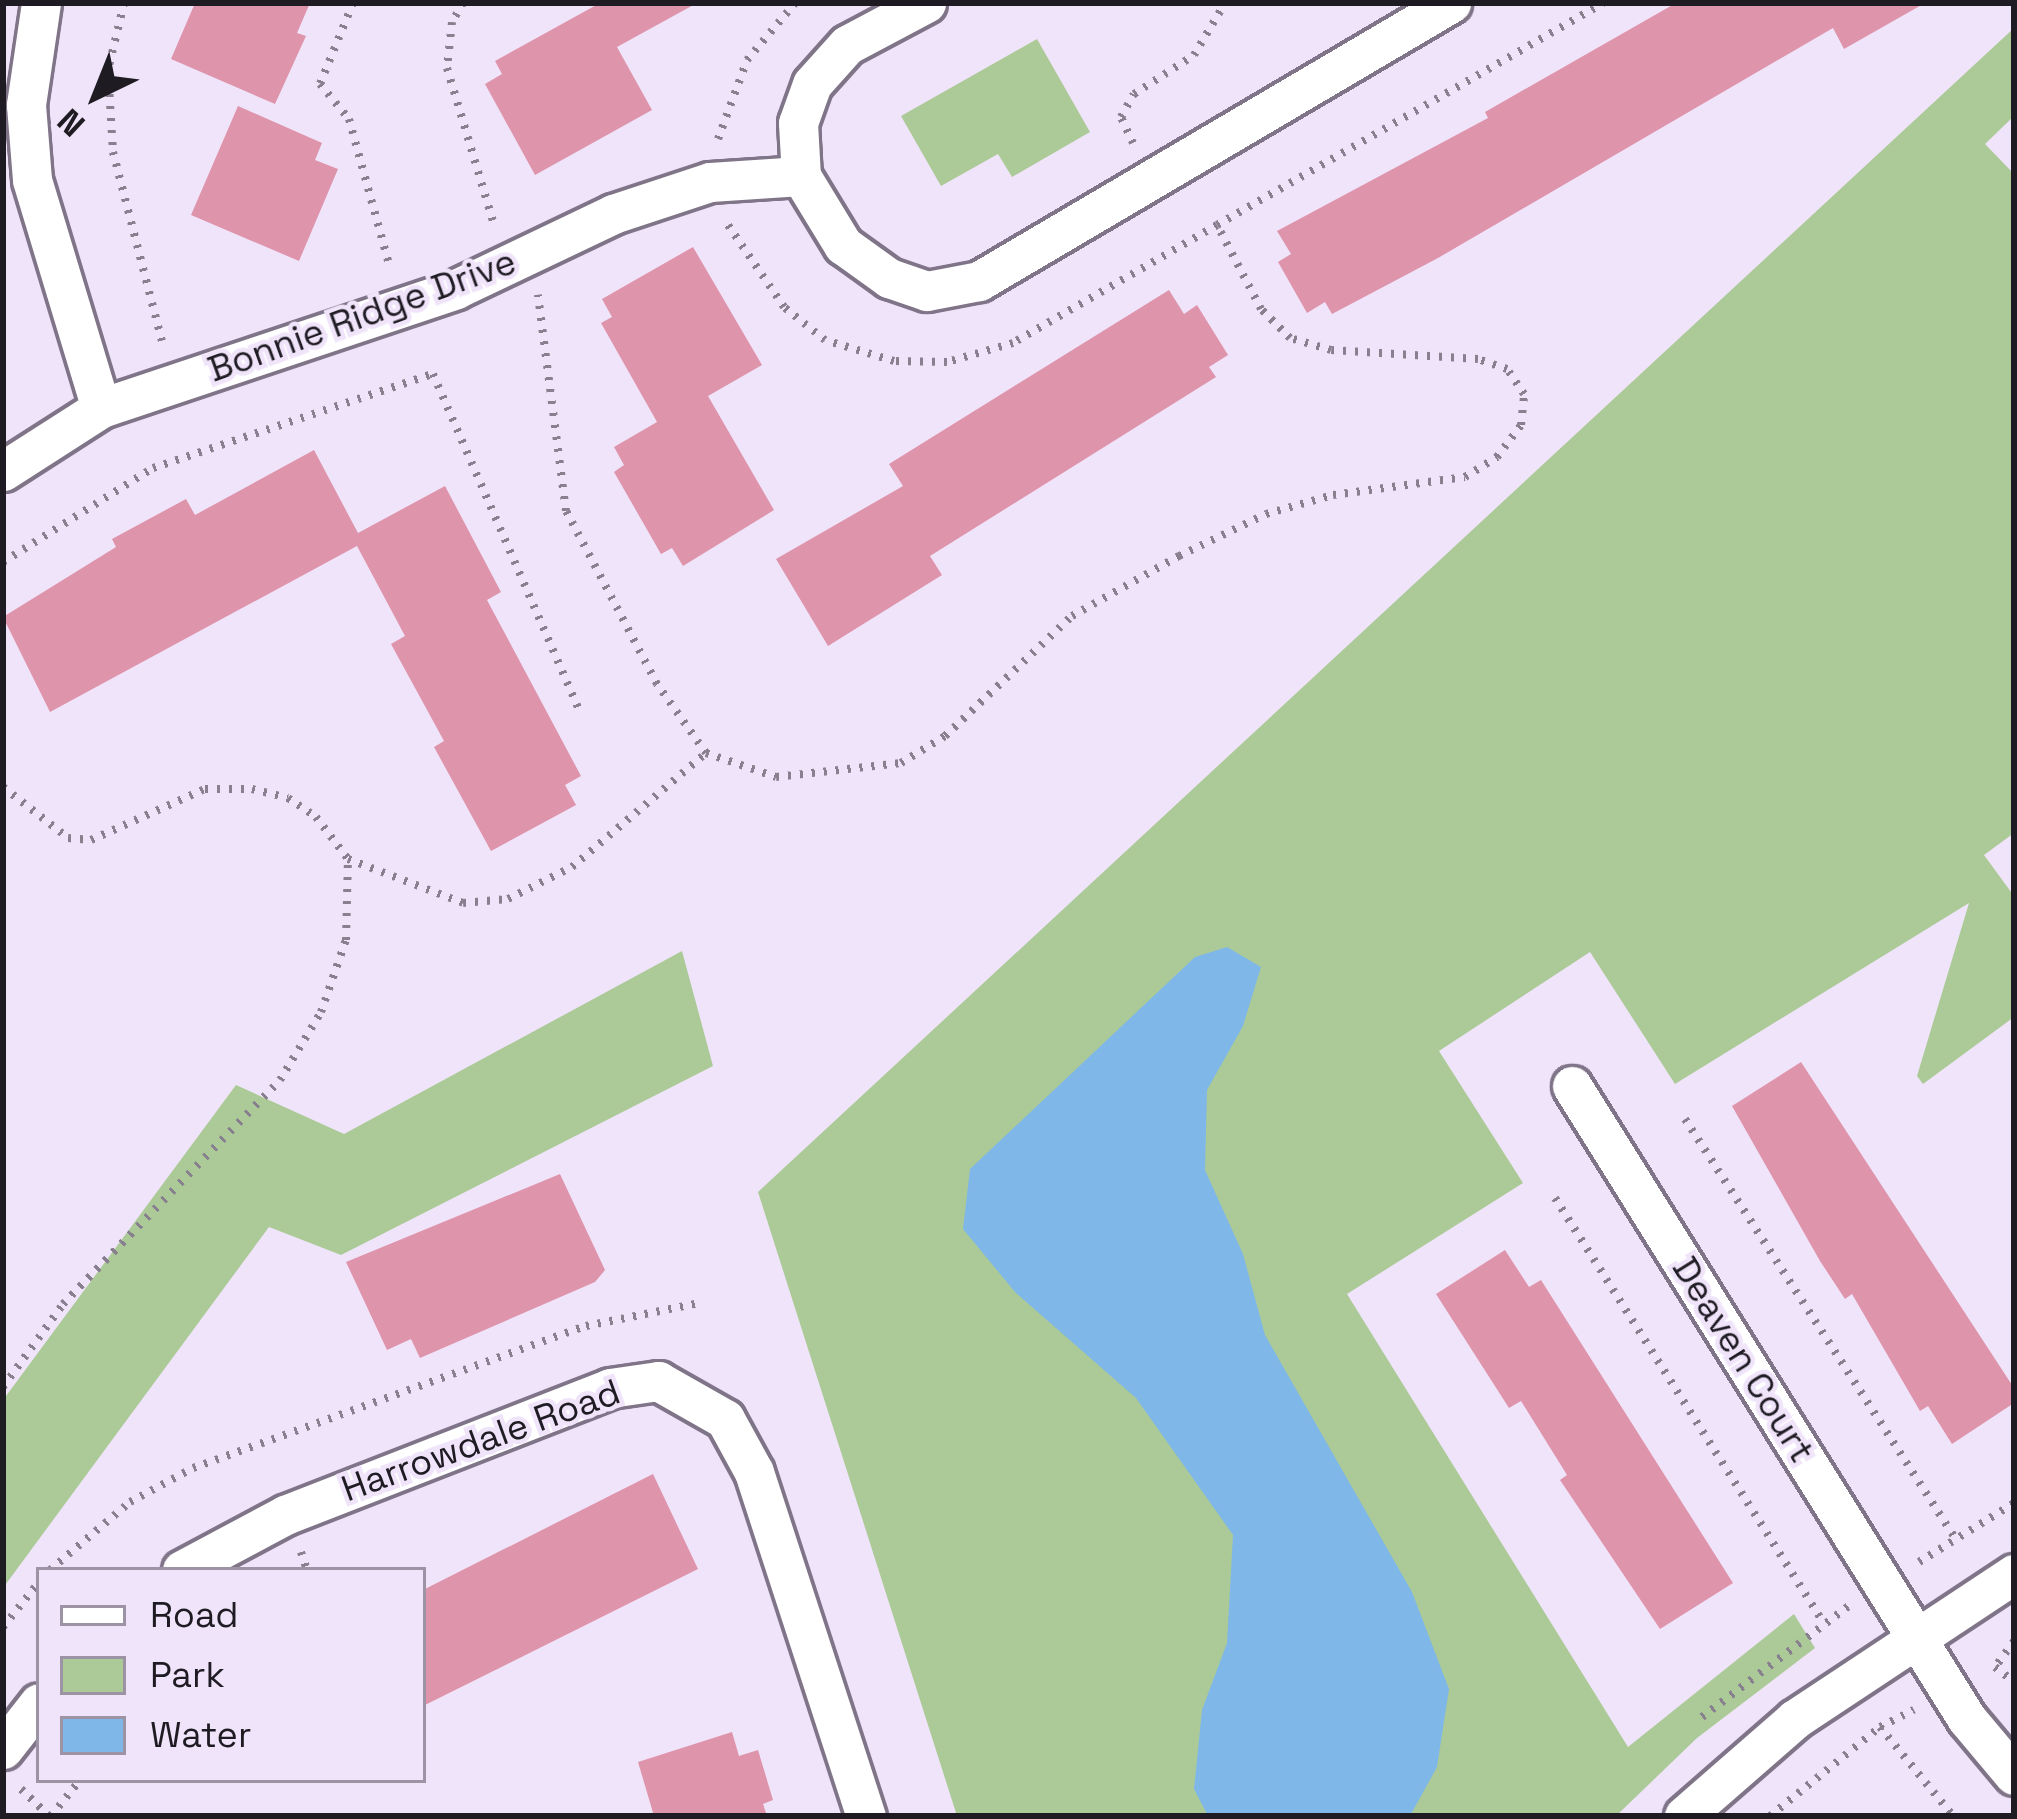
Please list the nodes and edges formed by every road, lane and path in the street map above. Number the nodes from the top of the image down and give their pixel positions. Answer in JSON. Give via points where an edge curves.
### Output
{"nodes":[{"id":1,"x":41,"y":3,"type":"edge"},
{"id":2,"x":124,"y":3,"type":"edge"},
{"id":3,"x":352,"y":3,"type":"edge"},
{"id":4,"x":463,"y":3,"type":"edge"},
{"id":5,"x":795,"y":3,"type":"edge"},
{"id":6,"x":926,"y":3,"type":"edge"},
{"id":7,"x":1225,"y":3,"type":"edge"},
{"id":8,"x":1451,"y":3,"type":"edge"},
{"id":9,"x":1604,"y":3,"type":"edge"},
{"id":10,"x":1138,"y":156,"type":"dead end"},
{"id":11,"x":801,"y":176,"type":"junction"},
{"id":12,"x":710,"y":182,"type":"junction"},
{"id":13,"x":1216,"y":225,"type":"junction"},
{"id":14,"x":495,"y":231,"type":"dead end"},
{"id":15,"x":530,"y":254,"type":"junction"},
{"id":16,"x":368,"y":277,"type":"dead end"},
{"id":17,"x":186,"y":338,"type":"dead end"},
{"id":18,"x":101,"y":408,"type":"junction"},
{"id":19,"x":3,"y":471,"type":"edge"},
{"id":20,"x":3,"y":562,"type":"edge"},
{"id":21,"x":580,"y":714,"type":"dead end"},
{"id":22,"x":706,"y":753,"type":"junction"},
{"id":23,"x":3,"y":788,"type":"edge"},
{"id":24,"x":348,"y":859,"type":"junction"},
{"id":25,"x":1572,"y":1085,"type":"dead end"},
{"id":26,"x":1685,"y":1120,"type":"dead end"},
{"id":27,"x":1555,"y":1198,"type":"dead end"},
{"id":28,"x":699,"y":1303,"type":"dead end"},
{"id":29,"x":3,"y":1387,"type":"edge"},
{"id":30,"x":1956,"y":1539,"type":"dead end"},
{"id":31,"x":322,"y":1541,"type":"dead end"},
{"id":32,"x":54,"y":1567,"type":"edge"},
{"id":33,"x":188,"y":1567,"type":"edge"},
{"id":34,"x":306,"y":1567,"type":"edge"},
{"id":35,"x":2014,"y":1574,"type":"edge"},
{"id":36,"x":36,"y":1586,"type":"edge"},
{"id":37,"x":1823,"y":1622,"type":"dead end"},
{"id":38,"x":3,"y":1627,"type":"edge"},
{"id":39,"x":1915,"y":1635,"type":"junction"},
{"id":40,"x":2014,"y":1641,"type":"edge"},
{"id":41,"x":2014,"y":1682,"type":"edge"},
{"id":42,"x":36,"y":1710,"type":"edge"},
{"id":43,"x":11,"y":1767,"type":"edge"},
{"id":44,"x":2014,"y":1775,"type":"edge"},
{"id":45,"x":78,"y":1783,"type":"edge"},
{"id":46,"x":50,"y":1816,"type":"edge"},
{"id":47,"x":866,"y":1816,"type":"edge"},
{"id":48,"x":1684,"y":1816,"type":"edge"},
{"id":49,"x":1770,"y":1816,"type":"edge"},
{"id":50,"x":1953,"y":1816,"type":"edge"}],
"edges":[{"from":1,"to":18,"type":"street","via":[[26,105],[32,180]]},
{"from":2,"to":17,"type":"path","via":[[108,70],[113,152],[164,346]]},
{"from":3,"to":16,"type":"path","via":[[320,85],[349,119],[390,269]]},
{"from":4,"to":14,"type":"path","via":[[447,68]]},
{"from":5,"to":12,"type":"path","via":[[747,60],[722,115]]},
{"from":6,"to":11,"type":"street","via":[[847,45],[812,84],[798,123]]},
{"from":7,"to":10,"type":"path","via":[[1194,55],[1134,94],[1121,117]]},
{"from":8,"to":11,"type":"street","via":[[979,281],[927,291],[889,278],[843,245]]},
{"from":9,"to":13,"type":"path"},
{"from":11,"to":12,"type":"street","name":"Bonnie Ridge Drive"},
{"from":12,"to":13,"type":"path","via":[[738,250],[784,308],[825,340],[894,361],[947,362],[1012,343]]},
{"from":12,"to":15,"type":"street","name":"Bonnie Ridge Drive"},
{"from":13,"to":22,"type":"path","via":[[1261,309],[1290,338],[1331,350],[1478,359],[1507,369],[1524,394],[1521,425],[1498,457],[1465,477],[1333,495],[1266,514],[1179,556],[1072,616],[945,736],[901,763],[776,777]]},
{"from":15,"to":18,"type":"street","name":"Bonnie Ridge Drive","via":[[456,290]]},
{"from":15,"to":22,"type":"path","via":[[566,512],[657,684]]},
{"from":18,"to":19,"type":"street","name":"Bonnie Ridge Drive"},
{"from":20,"to":21,"type":"path","via":[[153,468],[433,374]]},
{"from":22,"to":24,"type":"path","via":[[572,867],[508,899],[463,903]]},
{"from":23,"to":24,"type":"path","via":[[68,838],[91,840],[205,789],[252,789],[288,798],[316,817]]},
{"from":24,"to":29,"type":"path","via":[[346,940],[322,1012],[280,1080],[63,1304]]},
{"from":25,"to":39,"type":"street","name":"Deaven Court"},
{"from":26,"to":30,"type":"path"},
{"from":27,"to":37,"type":"path"},
{"from":28,"to":32,"type":"path","via":[[586,1326],[193,1468],[130,1502]]},
{"from":31,"to":34,"type":"path","via":[[300,1550]]},
{"from":33,"to":47,"type":"street","name":"Harrowdale Road","via":[[285,1515],[610,1388],[658,1381],[725,1419],[754,1472]]},
{"from":35,"to":39,"type":"street"},
{"from":36,"to":38,"type":"path"},
{"from":39,"to":44,"type":"street","name":"Deaven Court","via":[[1967,1719]]},
{"from":39,"to":48,"type":"street","via":[[1795,1719]]},
{"from":40,"to":41,"type":"path","via":[[1995,1667]]},
{"from":42,"to":43,"type":"street"},
{"from":43,"to":46,"type":"path"},
{"from":45,"to":46,"type":"path"},
{"from":49,"to":50,"type":"path","via":[[1880,1727]]}]}
